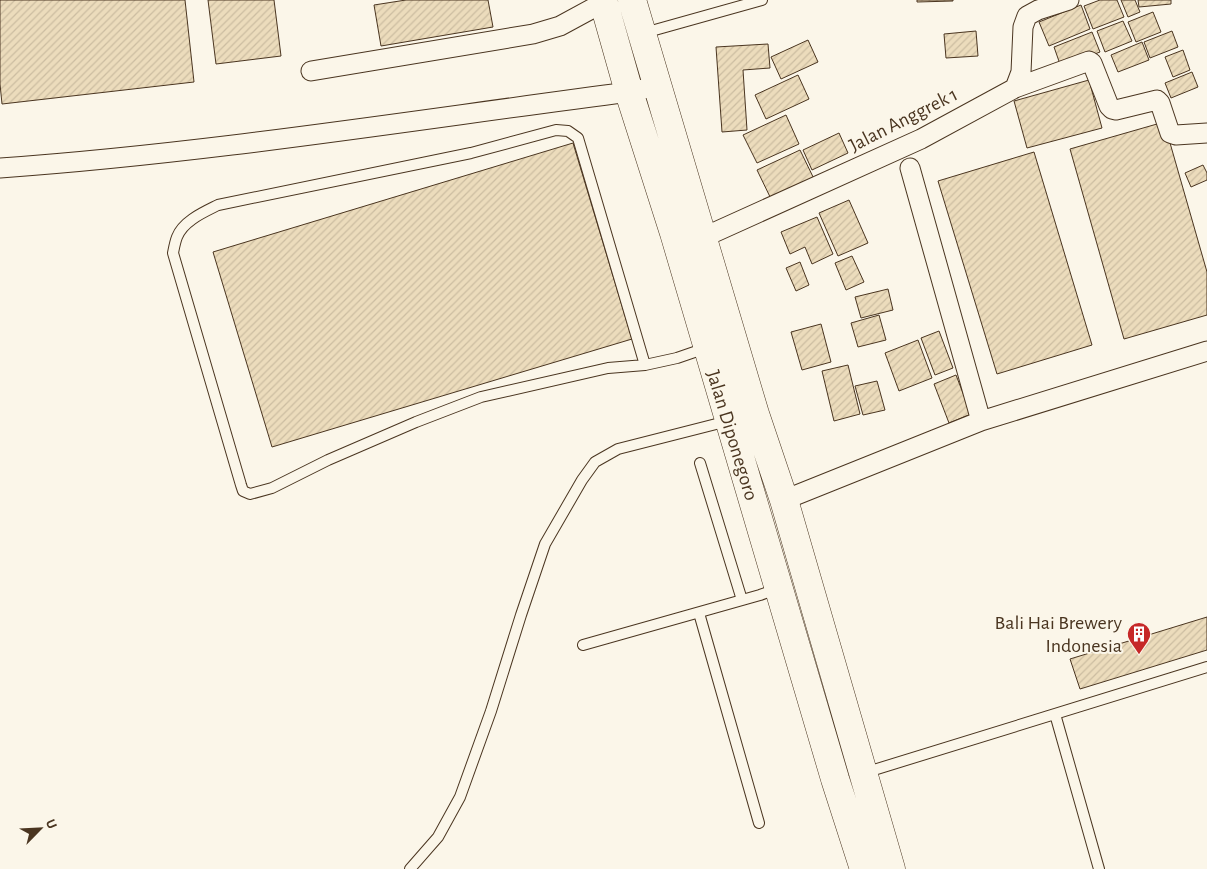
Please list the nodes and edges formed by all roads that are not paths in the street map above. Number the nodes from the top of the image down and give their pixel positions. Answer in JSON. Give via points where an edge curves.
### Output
{"nodes":[{"id":1,"x":632,"y":0,"type":"edge"},
{"id":2,"x":762,"y":0,"type":"edge"},
{"id":3,"x":1069,"y":0,"type":"edge"},
{"id":4,"x":604,"y":1,"type":"edge"},
{"id":5,"x":643,"y":34,"type":"junction"},
{"id":6,"x":311,"y":71,"type":"dead end"},
{"id":7,"x":658,"y":86,"type":"junction"},
{"id":8,"x":1015,"y":88,"type":"junction"},
{"id":9,"x":629,"y":92,"type":"junction"},
{"id":10,"x":1207,"y":133,"type":"edge"},
{"id":11,"x":0,"y":168,"type":"edge"},
{"id":12,"x":910,"y":168,"type":"dead end"},
{"id":13,"x":702,"y":238,"type":"junction"},
{"id":14,"x":707,"y":348,"type":"junction"},
{"id":15,"x":1207,"y":351,"type":"edge"},
{"id":16,"x":644,"y":365,"type":"junction"},
{"id":17,"x":728,"y":421,"type":"junction"},
{"id":18,"x":981,"y":421,"type":"junction"},
{"id":19,"x":700,"y":463,"type":"dead end"},
{"id":20,"x":784,"y":500,"type":"junction"},
{"id":21,"x":779,"y":588,"type":"junction"},
{"id":22,"x":742,"y":600,"type":"junction"},
{"id":23,"x":698,"y":612,"type":"junction"},
{"id":24,"x":583,"y":645,"type":"dead end"},
{"id":25,"x":1207,"y":667,"type":"edge"},
{"id":26,"x":1055,"y":714,"type":"junction"},
{"id":27,"x":863,"y":774,"type":"junction"},
{"id":28,"x":759,"y":823,"type":"dead end"},
{"id":29,"x":410,"y":869,"type":"edge"},
{"id":30,"x":864,"y":869,"type":"edge"},
{"id":31,"x":891,"y":869,"type":"edge"},
{"id":32,"x":1099,"y":869,"type":"edge"}],
"edges":[{"from":1,"to":5,"type":"highway","name":"Jalan Diponegoro"},
{"from":2,"to":5,"type":"lane"},
{"from":3,"to":8,"type":"street","via":[[1027,16],[1023,27],[1021,72]]},
{"from":4,"to":6,"type":"street","via":[[560,26],[533,34]]},
{"from":4,"to":9,"type":"highway","name":"Jalan Diponegoro"},
{"from":5,"to":7,"type":"highway","name":"Jalan Diponegoro"},
{"from":7,"to":9,"type":"street"},
{"from":7,"to":13,"type":"highway","name":"Jalan Diponegoro"},
{"from":8,"to":10,"type":"street","name":"Jalan Anggrek 1","via":[[1089,61],[1112,109],[1157,100],[1170,133]]},
{"from":8,"to":13,"type":"street","name":"Jalan Anggrek 1","via":[[921,139]]},
{"from":9,"to":11,"type":"street","via":[[313,135],[87,162]]},
{"from":9,"to":14,"type":"highway","name":"Jalan Diponegoro"},
{"from":12,"to":18,"type":"street"},
{"from":13,"to":20,"type":"highway","name":"Jalan Diponegoro","via":[[754,414]]},
{"from":14,"to":16,"type":"lane"},
{"from":14,"to":17,"type":"highway","name":"Jalan Diponegoro"},
{"from":15,"to":18,"type":"street"},
{"from":16,"to":16,"type":"lane","via":[[578,138],[568,131],[556,130],[471,153],[218,205],[201,212],[187,224],[178,236],[173,253],[240,486],[250,494],[272,488],[328,460],[481,397],[608,368]]},
{"from":17,"to":21,"type":"highway","name":"Jalan Diponegoro"},
{"from":17,"to":29,"type":"lane","via":[[618,449],[595,462],[582,480],[545,544],[460,797],[438,837]]},
{"from":18,"to":20,"type":"street"},
{"from":19,"to":22,"type":"lane"},
{"from":20,"to":27,"type":"highway","name":"Jalan Diponegoro"},
{"from":21,"to":22,"type":"lane"},
{"from":21,"to":30,"type":"highway","name":"Jalan Diponegoro"},
{"from":22,"to":23,"type":"lane"},
{"from":23,"to":24,"type":"lane"},
{"from":23,"to":28,"type":"lane"},
{"from":25,"to":26,"type":"lane"},
{"from":26,"to":27,"type":"lane"},
{"from":26,"to":32,"type":"lane"},
{"from":27,"to":31,"type":"highway","name":"Jalan Diponegoro"}]}
